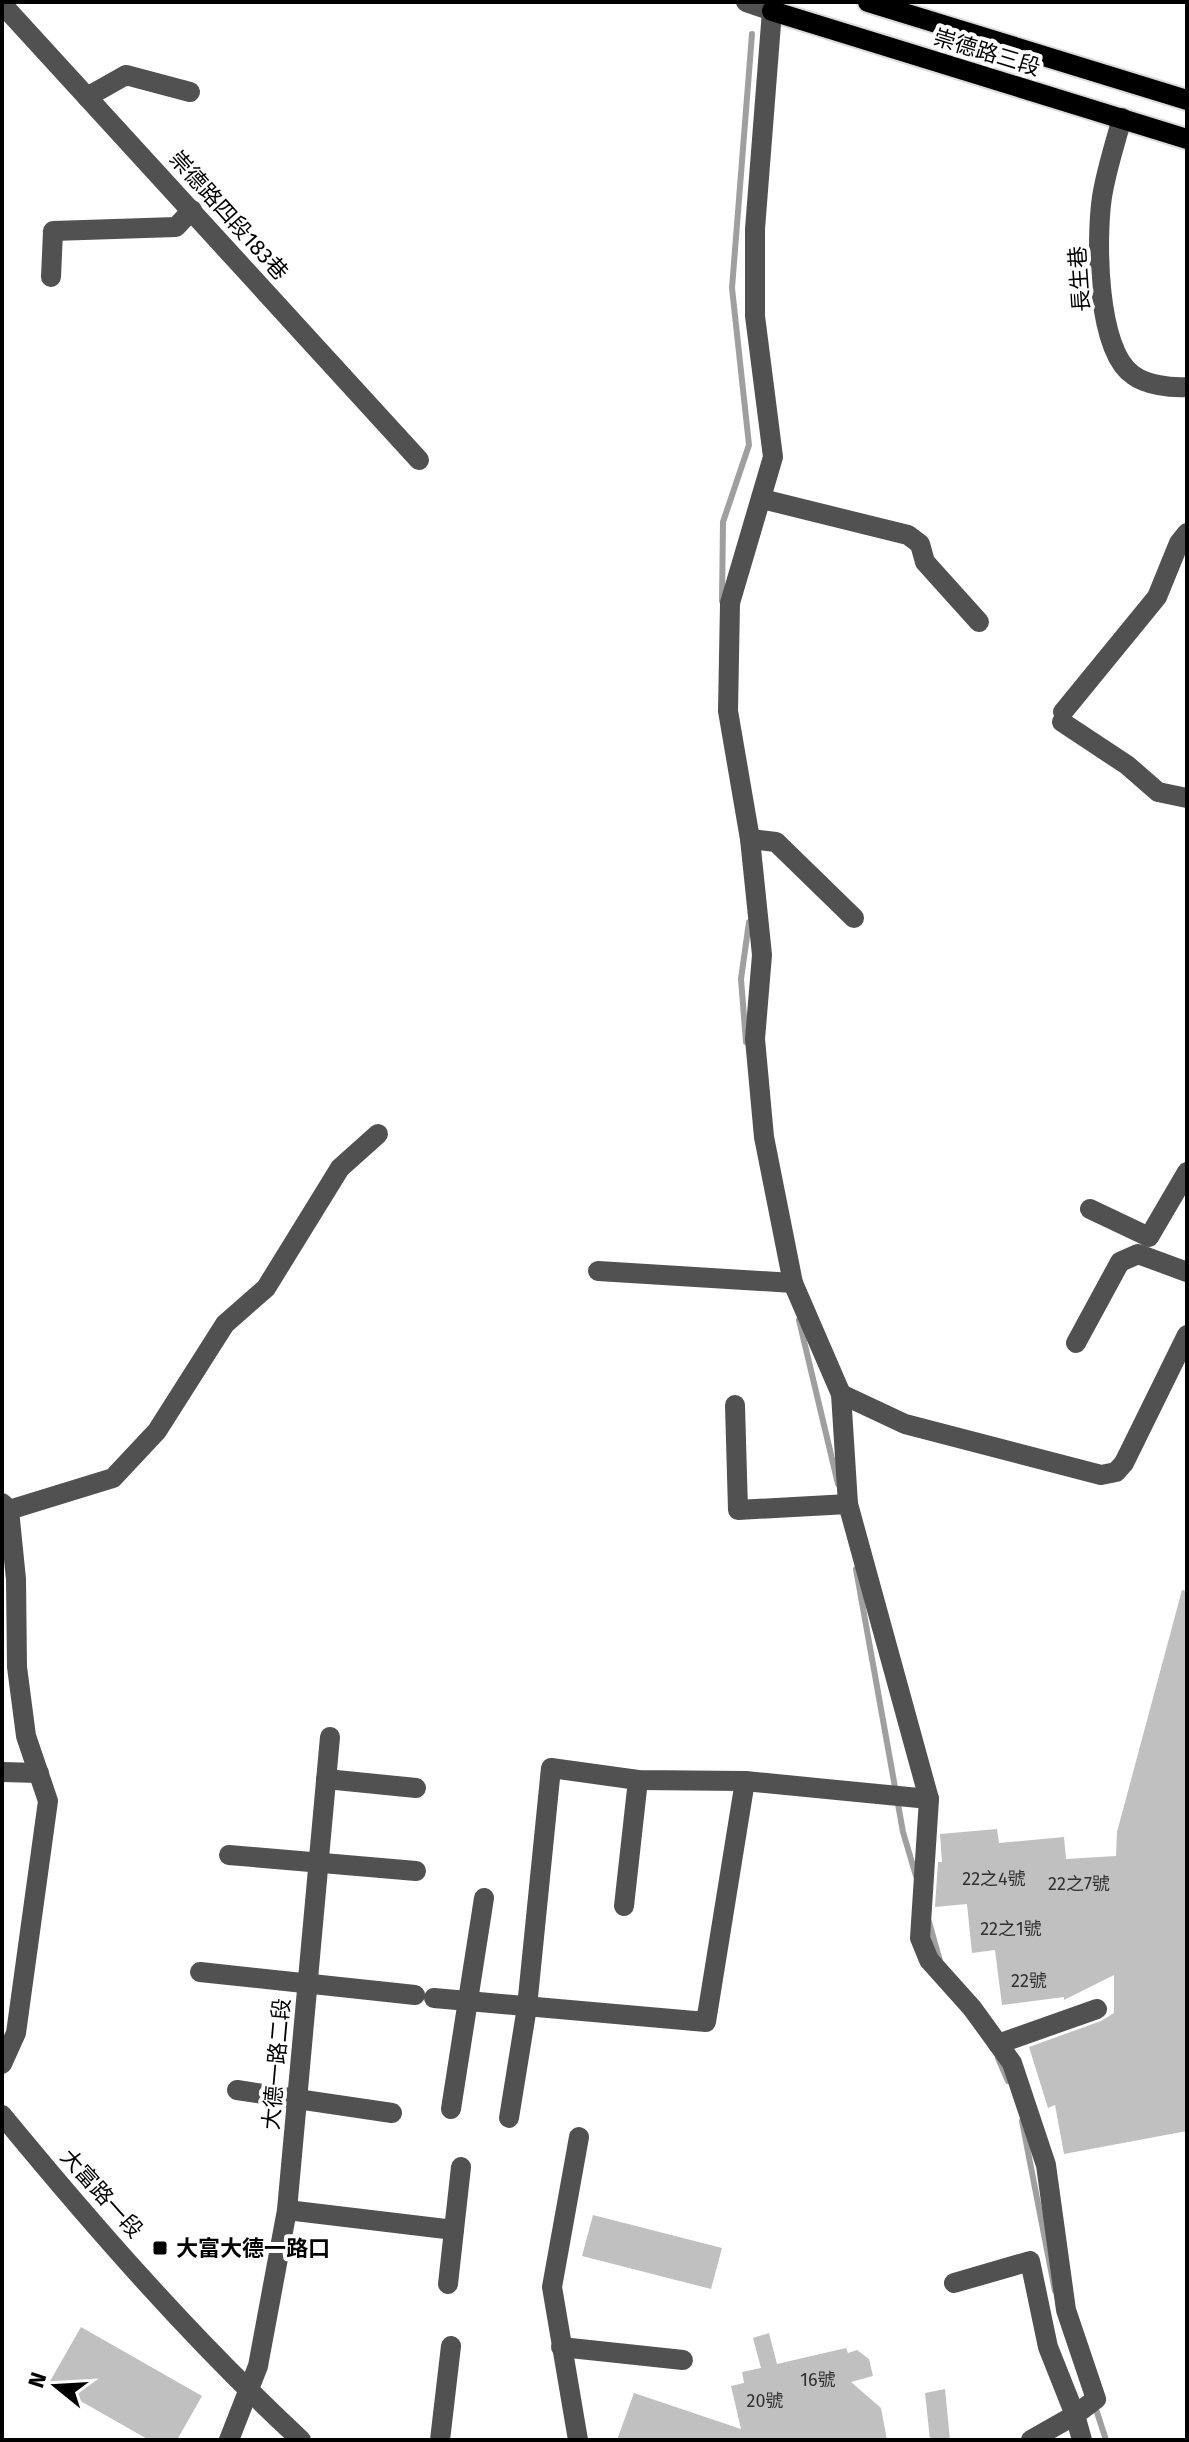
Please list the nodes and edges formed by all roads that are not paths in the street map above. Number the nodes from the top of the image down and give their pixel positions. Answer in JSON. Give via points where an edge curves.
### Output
{"nodes":[{"id":1,"x":746,"y":2,"type":"edge"},
{"id":2,"x":868,"y":2,"type":"edge"},
{"id":3,"x":2,"y":4,"type":"edge"},
{"id":4,"x":770,"y":6,"type":"edge"},
{"id":5,"x":190,"y":92,"type":"dead end"},
{"id":6,"x":87,"y":97,"type":"junction"},
{"id":7,"x":1187,"y":100,"type":"edge"},
{"id":8,"x":1122,"y":118,"type":"junction"},
{"id":9,"x":1187,"y":139,"type":"edge"},
{"id":10,"x":192,"y":210,"type":"junction"},
{"id":11,"x":51,"y":277,"type":"dead end"},
{"id":12,"x":1187,"y":387,"type":"edge"},
{"id":13,"x":419,"y":460,"type":"dead end"},
{"id":14,"x":762,"y":499,"type":"junction"},
{"id":15,"x":1187,"y":533,"type":"edge"},
{"id":16,"x":979,"y":622,"type":"dead end"},
{"id":17,"x":1187,"y":798,"type":"edge"},
{"id":18,"x":750,"y":839,"type":"junction"},
{"id":19,"x":854,"y":918,"type":"dead end"},
{"id":20,"x":378,"y":1134,"type":"dead end"},
{"id":21,"x":1187,"y":1172,"type":"edge"},
{"id":22,"x":1090,"y":1209,"type":"dead end"},
{"id":23,"x":598,"y":1271,"type":"dead end"},
{"id":24,"x":1187,"y":1272,"type":"edge"},
{"id":25,"x":793,"y":1283,"type":"junction"},
{"id":26,"x":1187,"y":1335,"type":"edge"},
{"id":27,"x":1076,"y":1343,"type":"dead end"},
{"id":28,"x":841,"y":1394,"type":"junction"},
{"id":29,"x":735,"y":1405,"type":"dead end"},
{"id":30,"x":848,"y":1504,"type":"junction"},
{"id":31,"x":5,"y":1507,"type":"edge"},
{"id":32,"x":330,"y":1737,"type":"dead end"},
{"id":33,"x":2,"y":1772,"type":"edge"},
{"id":34,"x":39,"y":1773,"type":"junction"},
{"id":35,"x":326,"y":1779,"type":"junction"},
{"id":36,"x":638,"y":1780,"type":"junction"},
{"id":37,"x":745,"y":1781,"type":"junction"},
{"id":38,"x":416,"y":1788,"type":"dead end"},
{"id":39,"x":929,"y":1799,"type":"junction"},
{"id":40,"x":229,"y":1855,"type":"dead end"},
{"id":41,"x":319,"y":1862,"type":"junction"},
{"id":42,"x":416,"y":1871,"type":"dead end"},
{"id":43,"x":484,"y":1898,"type":"dead end"},
{"id":44,"x":624,"y":1906,"type":"dead end"},
{"id":45,"x":200,"y":1972,"type":"dead end"},
{"id":46,"x":307,"y":1985,"type":"junction"},
{"id":47,"x":466,"y":2002,"type":"junction"},
{"id":48,"x":527,"y":2007,"type":"junction"},
{"id":49,"x":1097,"y":2009,"type":"dead end"},
{"id":50,"x":998,"y":2044,"type":"junction"},
{"id":51,"x":2,"y":2064,"type":"edge"},
{"id":52,"x":237,"y":2090,"type":"dead end"},
{"id":53,"x":297,"y":2099,"type":"junction"},
{"id":54,"x":451,"y":2109,"type":"dead end"},
{"id":55,"x":392,"y":2113,"type":"dead end"},
{"id":56,"x":2,"y":2115,"type":"edge"},
{"id":57,"x":509,"y":2118,"type":"dead end"},
{"id":58,"x":579,"y":2137,"type":"dead end"},
{"id":59,"x":461,"y":2167,"type":"dead end"},
{"id":60,"x":287,"y":2210,"type":"junction"},
{"id":61,"x":454,"y":2230,"type":"junction"},
{"id":62,"x":954,"y":2283,"type":"dead end"},
{"id":63,"x":448,"y":2284,"type":"dead end"},
{"id":64,"x":451,"y":2346,"type":"dead end"},
{"id":65,"x":561,"y":2347,"type":"junction"},
{"id":66,"x":683,"y":2360,"type":"dead end"},
{"id":67,"x":250,"y":2393,"type":"junction"},
{"id":68,"x":1075,"y":2415,"type":"junction"},
{"id":69,"x":229,"y":2440,"type":"edge"},
{"id":70,"x":301,"y":2440,"type":"edge"},
{"id":71,"x":440,"y":2440,"type":"edge"},
{"id":72,"x":578,"y":2440,"type":"edge"},
{"id":73,"x":1031,"y":2440,"type":"edge"},
{"id":74,"x":1082,"y":2440,"type":"edge"}],
"edges":[{"from":1,"to":4,"type":"street"},
{"from":2,"to":7,"type":"main road","name":"崇德路三段"},
{"from":3,"to":6,"type":"street","name":"崇德路四段183巷"},
{"from":4,"to":8,"type":"main road","name":"崇德路三段"},
{"from":4,"to":14,"type":"street","via":[[755,229],[755,316],[773,457]]},
{"from":5,"to":6,"type":"street","via":[[126,75]]},
{"from":6,"to":10,"type":"street","name":"崇德路四段183巷"},
{"from":8,"to":9,"type":"main road","name":"崇德路三段"},
{"from":8,"to":12,"type":"street","name":"長生巷","via":[[1102,196],[1099,242],[1105,318],[1114,351],[1133,375],[1172,388]]},
{"from":10,"to":11,"type":"street","via":[[176,227],[53,231]]},
{"from":10,"to":13,"type":"street","name":"崇德路四段183巷"},
{"from":14,"to":16,"type":"street","via":[[908,535]]},
{"from":14,"to":18,"type":"street","via":[[730,603],[728,711]]},
{"from":15,"to":17,"type":"street","via":[[1157,597],[1062,717],[1158,792]]},
{"from":18,"to":19,"type":"street","via":[[776,842]]},
{"from":18,"to":25,"type":"street","via":[[762,955],[755,1039],[764,1137]]},
{"from":20,"to":31,"type":"street","via":[[340,1168],[266,1288],[225,1324],[157,1431],[113,1478]]},
{"from":21,"to":22,"type":"street","via":[[1149,1237]]},
{"from":23,"to":25,"type":"street"},
{"from":24,"to":27,"type":"street","via":[[1138,1254],[1120,1262]]},
{"from":25,"to":28,"type":"street"},
{"from":26,"to":28,"type":"street","via":[[1124,1463],[1116,1472],[1101,1475],[905,1424]]},
{"from":28,"to":30,"type":"street"},
{"from":29,"to":30,"type":"street","via":[[738,1510]]},
{"from":30,"to":39,"type":"street"},
{"from":31,"to":34,"type":"street","via":[[16,1579],[17,1667],[26,1736]]},
{"from":32,"to":35,"type":"street","name":"大德一路二段"},
{"from":33,"to":34,"type":"street"},
{"from":34,"to":51,"type":"street","via":[[48,1801],[16,2033]]},
{"from":35,"to":38,"type":"street"},
{"from":35,"to":41,"type":"street","name":"大德一路二段"},
{"from":36,"to":37,"type":"street"},
{"from":36,"to":44,"type":"street"},
{"from":36,"to":48,"type":"street","via":[[551,1768]]},
{"from":37,"to":39,"type":"street"},
{"from":37,"to":48,"type":"street","via":[[706,2022]]},
{"from":39,"to":50,"type":"street","via":[[920,1938],[929,1960]]},
{"from":40,"to":41,"type":"street"},
{"from":41,"to":42,"type":"street"},
{"from":41,"to":46,"type":"street","name":"大德一路二段"},
{"from":43,"to":47,"type":"street"},
{"from":45,"to":46,"type":"street"},
{"from":46,"to":47,"type":"street"},
{"from":46,"to":53,"type":"street","name":"大德一路二段"},
{"from":47,"to":48,"type":"street"},
{"from":47,"to":54,"type":"street"},
{"from":48,"to":57,"type":"street"},
{"from":49,"to":50,"type":"street"},
{"from":50,"to":68,"type":"street","via":[[1012,2063],[1046,2165],[1066,2310],[1096,2399]]},
{"from":52,"to":53,"type":"street"},
{"from":53,"to":55,"type":"street"},
{"from":53,"to":60,"type":"street","name":"大德一路二段"},
{"from":56,"to":67,"type":"street","name":"大富路一段"},
{"from":58,"to":65,"type":"street","via":[[552,2287]]},
{"from":59,"to":61,"type":"street"},
{"from":60,"to":61,"type":"street"},
{"from":60,"to":67,"type":"street","name":"大德一路二段"},
{"from":61,"to":63,"type":"street"},
{"from":62,"to":68,"type":"street","via":[[1030,2261],[1048,2347]]},
{"from":64,"to":71,"type":"street"},
{"from":65,"to":66,"type":"street"},
{"from":65,"to":72,"type":"street"},
{"from":67,"to":69,"type":"street","name":"大德一路二段"},
{"from":67,"to":70,"type":"street","name":"大富路一段"},
{"from":68,"to":73,"type":"street"},
{"from":68,"to":74,"type":"street"}]}
